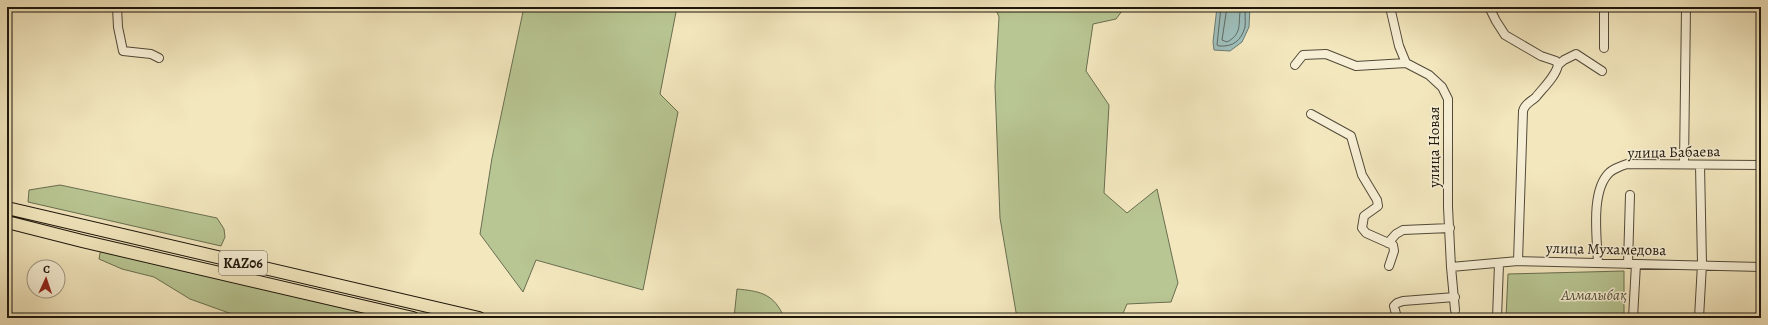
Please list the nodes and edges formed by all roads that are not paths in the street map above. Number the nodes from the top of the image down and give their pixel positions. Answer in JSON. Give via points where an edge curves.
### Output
{"nodes":[{"id":1,"x":117,"y":7,"type":"edge"},
{"id":2,"x":1390,"y":7,"type":"edge"},
{"id":3,"x":1489,"y":7,"type":"edge"},
{"id":4,"x":1604,"y":7,"type":"edge"},
{"id":5,"x":1686,"y":7,"type":"edge"},
{"id":6,"x":1604,"y":48,"type":"dead end"},
{"id":7,"x":159,"y":58,"type":"dead end"},
{"id":8,"x":1406,"y":63,"type":"junction"},
{"id":9,"x":1558,"y":65,"type":"junction"},
{"id":10,"x":1295,"y":66,"type":"dead end"},
{"id":11,"x":1602,"y":71,"type":"dead end"},
{"id":12,"x":1311,"y":114,"type":"dead end"},
{"id":13,"x":1684,"y":164,"type":"junction"},
{"id":14,"x":1700,"y":165,"type":"junction"},
{"id":15,"x":1761,"y":165,"type":"edge"},
{"id":16,"x":1630,"y":195,"type":"dead end"},
{"id":17,"x":7,"y":208,"type":"edge"},
{"id":18,"x":7,"y":222,"type":"edge"},
{"id":19,"x":1450,"y":228,"type":"junction"},
{"id":20,"x":1388,"y":243,"type":"junction"},
{"id":21,"x":1518,"y":261,"type":"junction"},
{"id":22,"x":1598,"y":263,"type":"junction"},
{"id":23,"x":1499,"y":264,"type":"junction"},
{"id":24,"x":1632,"y":264,"type":"junction"},
{"id":25,"x":1702,"y":264,"type":"junction"},
{"id":26,"x":1389,"y":266,"type":"dead end"},
{"id":27,"x":1761,"y":266,"type":"edge"},
{"id":28,"x":1450,"y":267,"type":"junction"},
{"id":29,"x":1455,"y":297,"type":"junction"},
{"id":30,"x":1455,"y":310,"type":"dead end"},
{"id":31,"x":371,"y":313,"type":"edge"},
{"id":32,"x":413,"y":318,"type":"edge"},
{"id":33,"x":479,"y":318,"type":"edge"},
{"id":34,"x":1397,"y":318,"type":"edge"},
{"id":35,"x":1497,"y":318,"type":"edge"},
{"id":36,"x":1633,"y":318,"type":"edge"},
{"id":37,"x":1699,"y":318,"type":"edge"}],
"edges":[{"from":1,"to":7,"type":"street","via":[[123,51],[151,54]]},
{"from":2,"to":8,"type":"street","via":[[1399,46]]},
{"from":3,"to":9,"type":"street","via":[[1505,35],[1541,56],[1556,61]]},
{"from":4,"to":6,"type":"street"},
{"from":5,"to":13,"type":"street"},
{"from":8,"to":10,"type":"street","via":[[1356,66],[1326,54],[1316,54],[1303,55]]},
{"from":8,"to":19,"type":"street","name":"улица Новая","via":[[1429,75],[1442,87],[1448,99]]},
{"from":9,"to":11,"type":"street","via":[[1576,54]]},
{"from":9,"to":21,"type":"street","via":[[1556,72],[1526,104],[1523,111]]},
{"from":12,"to":20,"type":"street","via":[[1350,136],[1362,175],[1378,206],[1364,216],[1362,228],[1366,233]]},
{"from":13,"to":14,"type":"street","name":"улица Бабаева"},
{"from":13,"to":22,"type":"street","name":"улица Бабаева","via":[[1627,164],[1610,173],[1598,196]]},
{"from":14,"to":15,"type":"street","name":"улица Бабаева"},
{"from":14,"to":25,"type":"street"},
{"from":16,"to":24,"type":"street"},
{"from":17,"to":33,"type":"highway","number":"KАZ06"},
{"from":18,"to":31,"type":"highway","number":"KАZ06"},
{"from":19,"to":20,"type":"street","via":[[1403,230]]},
{"from":19,"to":28,"type":"street","name":"улица Новая"},
{"from":20,"to":26,"type":"street","via":[[1393,245],[1394,251]]},
{"from":21,"to":22,"type":"street","name":"улица Мухамедова"},
{"from":21,"to":23,"type":"street","name":"улица Мухамедова"},
{"from":22,"to":24,"type":"street","name":"улица Мухамедова"},
{"from":23,"to":28,"type":"street","name":"улица Мухамедова"},
{"from":23,"to":35,"type":"street"},
{"from":24,"to":25,"type":"street","name":"улица Мухамедова"},
{"from":24,"to":36,"type":"street"},
{"from":25,"to":27,"type":"street","name":"улица Мухамедова"},
{"from":25,"to":37,"type":"street"},
{"from":28,"to":29,"type":"street","name":"улица Новая"},
{"from":29,"to":30,"type":"street","name":"улица Новая"},
{"from":29,"to":34,"type":"street","via":[[1397,303],[1394,306]]},
{"from":31,"to":32,"type":"highway","number":"KАZ06"}]}
